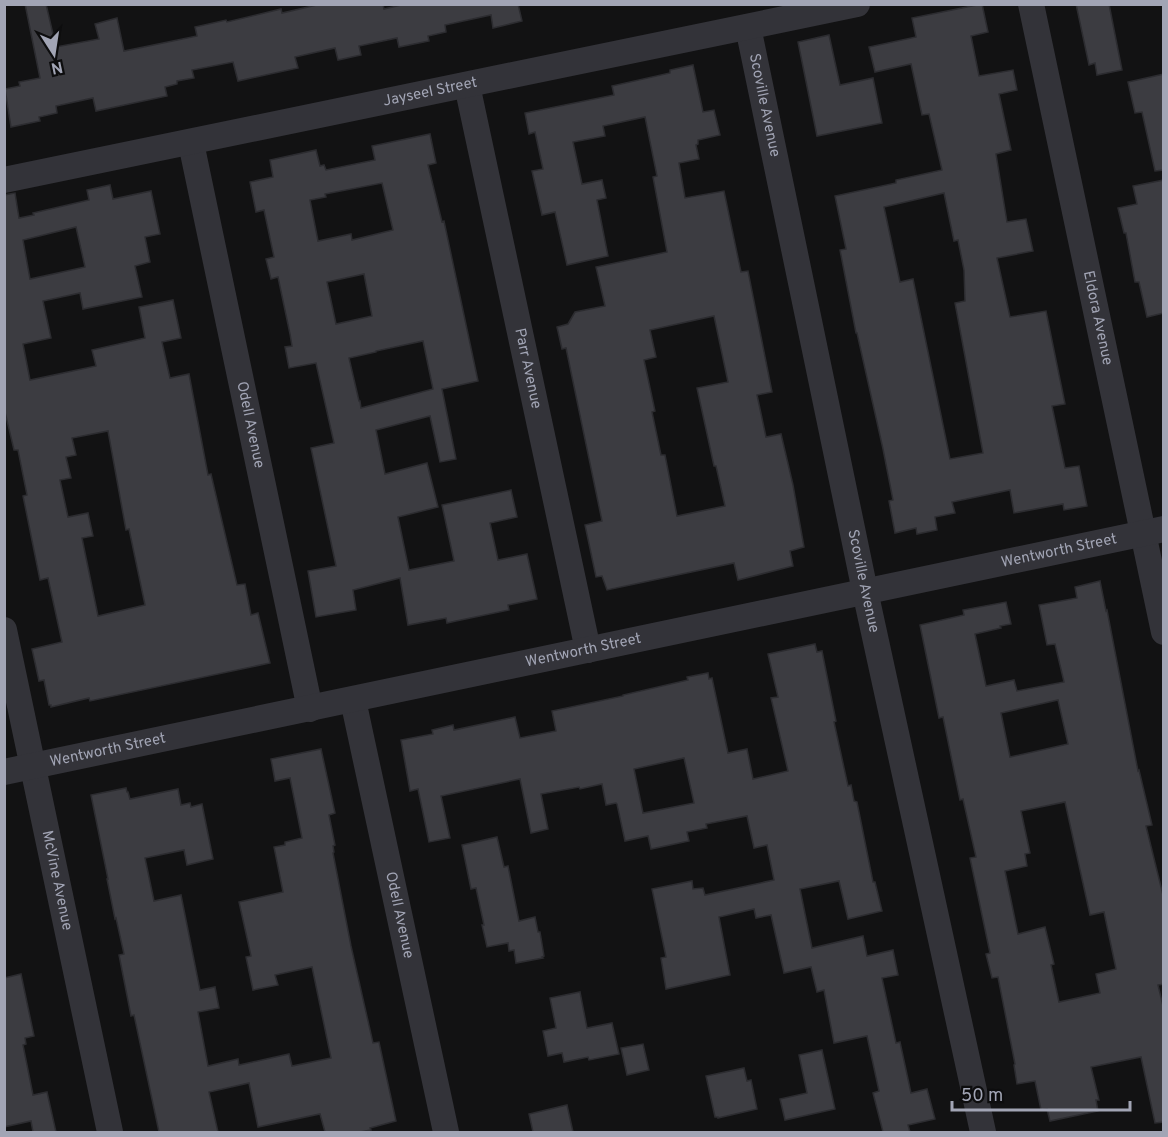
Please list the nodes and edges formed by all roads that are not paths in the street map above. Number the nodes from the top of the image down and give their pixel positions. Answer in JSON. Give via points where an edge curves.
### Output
{"nodes":[{"id":1,"x":857,"y":4,"type":"edge"},
{"id":2,"x":1031,"y":4,"type":"edge"},
{"id":3,"x":748,"y":27,"type":"junction"},
{"id":4,"x":467,"y":86,"type":"junction"},
{"id":5,"x":191,"y":142,"type":"junction"},
{"id":6,"x":4,"y":180,"type":"edge"},
{"id":7,"x":1153,"y":532,"type":"edge"},
{"id":8,"x":865,"y":591,"type":"junction"},
{"id":9,"x":4,"y":630,"type":"edge"},
{"id":10,"x":1164,"y":632,"type":"edge"},
{"id":11,"x":588,"y":650,"type":"junction"},
{"id":12,"x":353,"y":700,"type":"junction"},
{"id":13,"x":310,"y":709,"type":"junction"},
{"id":14,"x":33,"y":766,"type":"junction"},
{"id":15,"x":4,"y":772,"type":"edge"},
{"id":16,"x":110,"y":1132,"type":"edge"},
{"id":17,"x":446,"y":1132,"type":"edge"},
{"id":18,"x":982,"y":1132,"type":"edge"}],
"edges":[{"from":1,"to":3,"type":"street","name":"Jayseel Street"},
{"from":2,"to":7,"type":"street","name":"Eldora Avenue"},
{"from":3,"to":4,"type":"street","name":"Jayseel Street"},
{"from":3,"to":8,"type":"street","name":"Scoville Avenue"},
{"from":4,"to":5,"type":"street","name":"Jayseel Street"},
{"from":4,"to":11,"type":"street","name":"Parr Avenue"},
{"from":5,"to":6,"type":"street","name":"Jayseel Street"},
{"from":5,"to":13,"type":"street","name":"Odell Avenue"},
{"from":7,"to":8,"type":"street","name":"Wentworth Street"},
{"from":7,"to":10,"type":"street","name":"Eldora Avenue"},
{"from":8,"to":11,"type":"street","name":"Wentworth Street"},
{"from":8,"to":18,"type":"street","name":"Scoville Avenue"},
{"from":9,"to":14,"type":"street","name":"McVine Avenue"},
{"from":11,"to":12,"type":"street","name":"Wentworth Street"},
{"from":12,"to":13,"type":"street","name":"Wentworth Street"},
{"from":12,"to":17,"type":"street","name":"Odell Avenue"},
{"from":13,"to":14,"type":"street","name":"Wentworth Street"},
{"from":14,"to":15,"type":"street","name":"Wentworth Street"},
{"from":14,"to":16,"type":"street","name":"McVine Avenue"}]}
